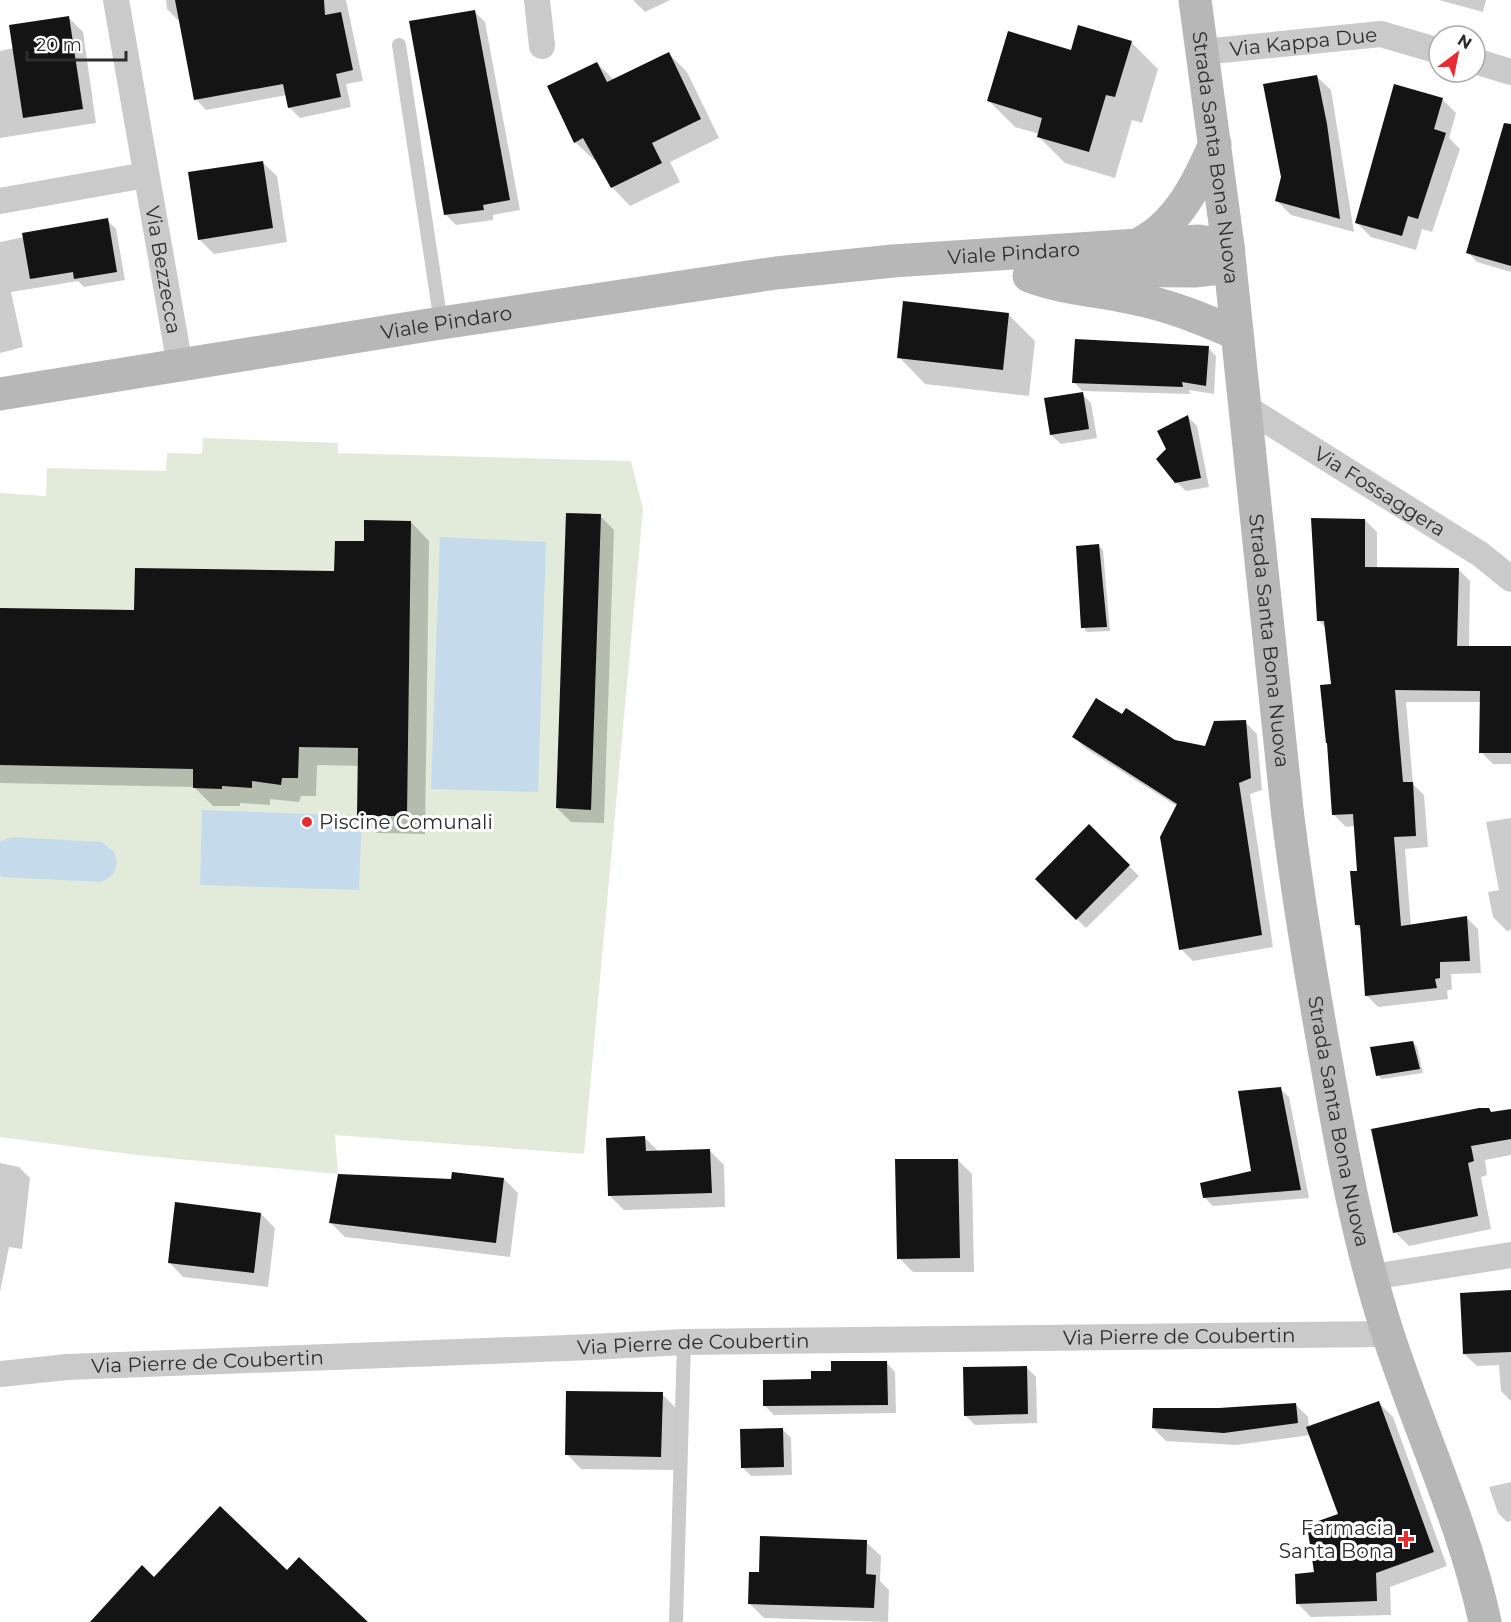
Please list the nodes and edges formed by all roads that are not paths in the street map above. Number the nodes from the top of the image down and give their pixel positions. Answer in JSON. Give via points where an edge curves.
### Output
{"nodes":[{"id":1,"x":116,"y":0,"type":"edge"},
{"id":2,"x":537,"y":0,"type":"edge"},
{"id":3,"x":1195,"y":0,"type":"edge"},
{"id":4,"x":399,"y":45,"type":"dead end"},
{"id":5,"x":542,"y":46,"type":"dead end"},
{"id":6,"x":1427,"y":47,"type":"edge"},
{"id":7,"x":1202,"y":52,"type":"junction"},
{"id":8,"x":1487,"y":65,"type":"edge"},
{"id":9,"x":1511,"y":72,"type":"edge"},
{"id":10,"x":1215,"y":144,"type":"junction"},
{"id":11,"x":147,"y":175,"type":"junction"},
{"id":12,"x":0,"y":201,"type":"edge"},
{"id":13,"x":1136,"y":246,"type":"junction"},
{"id":14,"x":1229,"y":256,"type":"junction"},
{"id":15,"x":893,"y":261,"type":"junction"},
{"id":16,"x":1029,"y":276,"type":"junction"},
{"id":17,"x":441,"y":323,"type":"junction"},
{"id":18,"x":1237,"y":334,"type":"junction"},
{"id":19,"x":180,"y":366,"type":"junction"},
{"id":20,"x":0,"y":393,"type":"edge"},
{"id":21,"x":1245,"y":407,"type":"junction"},
{"id":22,"x":1511,"y":579,"type":"edge"},
{"id":23,"x":1511,"y":1255,"type":"edge"},
{"id":24,"x":1372,"y":1277,"type":"junction"},
{"id":25,"x":1388,"y":1334,"type":"junction"},
{"id":26,"x":684,"y":1342,"type":"junction"},
{"id":27,"x":0,"y":1374,"type":"edge"},
{"id":28,"x":676,"y":1622,"type":"edge"},
{"id":29,"x":1485,"y":1622,"type":"edge"}],
"edges":[{"from":1,"to":11,"type":"street","name":"Via Bezzecca"},
{"from":2,"to":5,"type":"street"},
{"from":3,"to":7,"type":"street","name":"Strada Santa Bona Nuova"},
{"from":4,"to":17,"type":"lane"},
{"from":6,"to":7,"type":"street","name":"Via Kappa Due","via":[[1381,34]]},
{"from":7,"to":10,"type":"street","name":"Strada Santa Bona Nuova"},
{"from":8,"to":9,"type":"street"},
{"from":10,"to":13,"type":"street","via":[[1185,202],[1159,231]]},
{"from":10,"to":14,"type":"street","name":"Strada Santa Bona Nuova"},
{"from":11,"to":12,"type":"street"},
{"from":11,"to":19,"type":"street","name":"Via Bezzecca"},
{"from":13,"to":14,"type":"street","name":"Viale Pindaro","via":[[1199,241]]},
{"from":13,"to":15,"type":"street","name":"Viale Pindaro"},
{"from":14,"to":16,"type":"street","name":"Viale Pindaro","via":[[1194,271],[1065,270]]},
{"from":14,"to":18,"type":"street","name":"Strada Santa Bona Nuova"},
{"from":15,"to":16,"type":"street","name":"Viale Pindaro"},
{"from":15,"to":17,"type":"street","name":"Viale Pindaro","via":[[776,273]]},
{"from":16,"to":18,"type":"street","name":"Viale Pindaro","via":[[1049,284],[1133,298],[1194,315]]},
{"from":17,"to":19,"type":"street","name":"Viale Pindaro"},
{"from":18,"to":21,"type":"street","name":"Strada Santa Bona Nuova"},
{"from":19,"to":20,"type":"street","name":"Viale Pindaro"},
{"from":21,"to":22,"type":"street","name":"Via Fossaggera","via":[[1480,554]]},
{"from":21,"to":24,"type":"street","name":"Strada Santa Bona Nuova","via":[[1298,902],[1343,1159]]},
{"from":23,"to":24,"type":"street"},
{"from":24,"to":25,"type":"street","name":"Strada Santa Bona Nuova"},
{"from":25,"to":26,"type":"street","name":"Via Pierre de Coubertin"},
{"from":25,"to":29,"type":"street","name":"Strada Santa Bona Nuova","via":[[1469,1559]]},
{"from":26,"to":27,"type":"street","name":"Via Pierre de Coubertin","via":[[67,1366]]},
{"from":26,"to":28,"type":"lane"}]}
